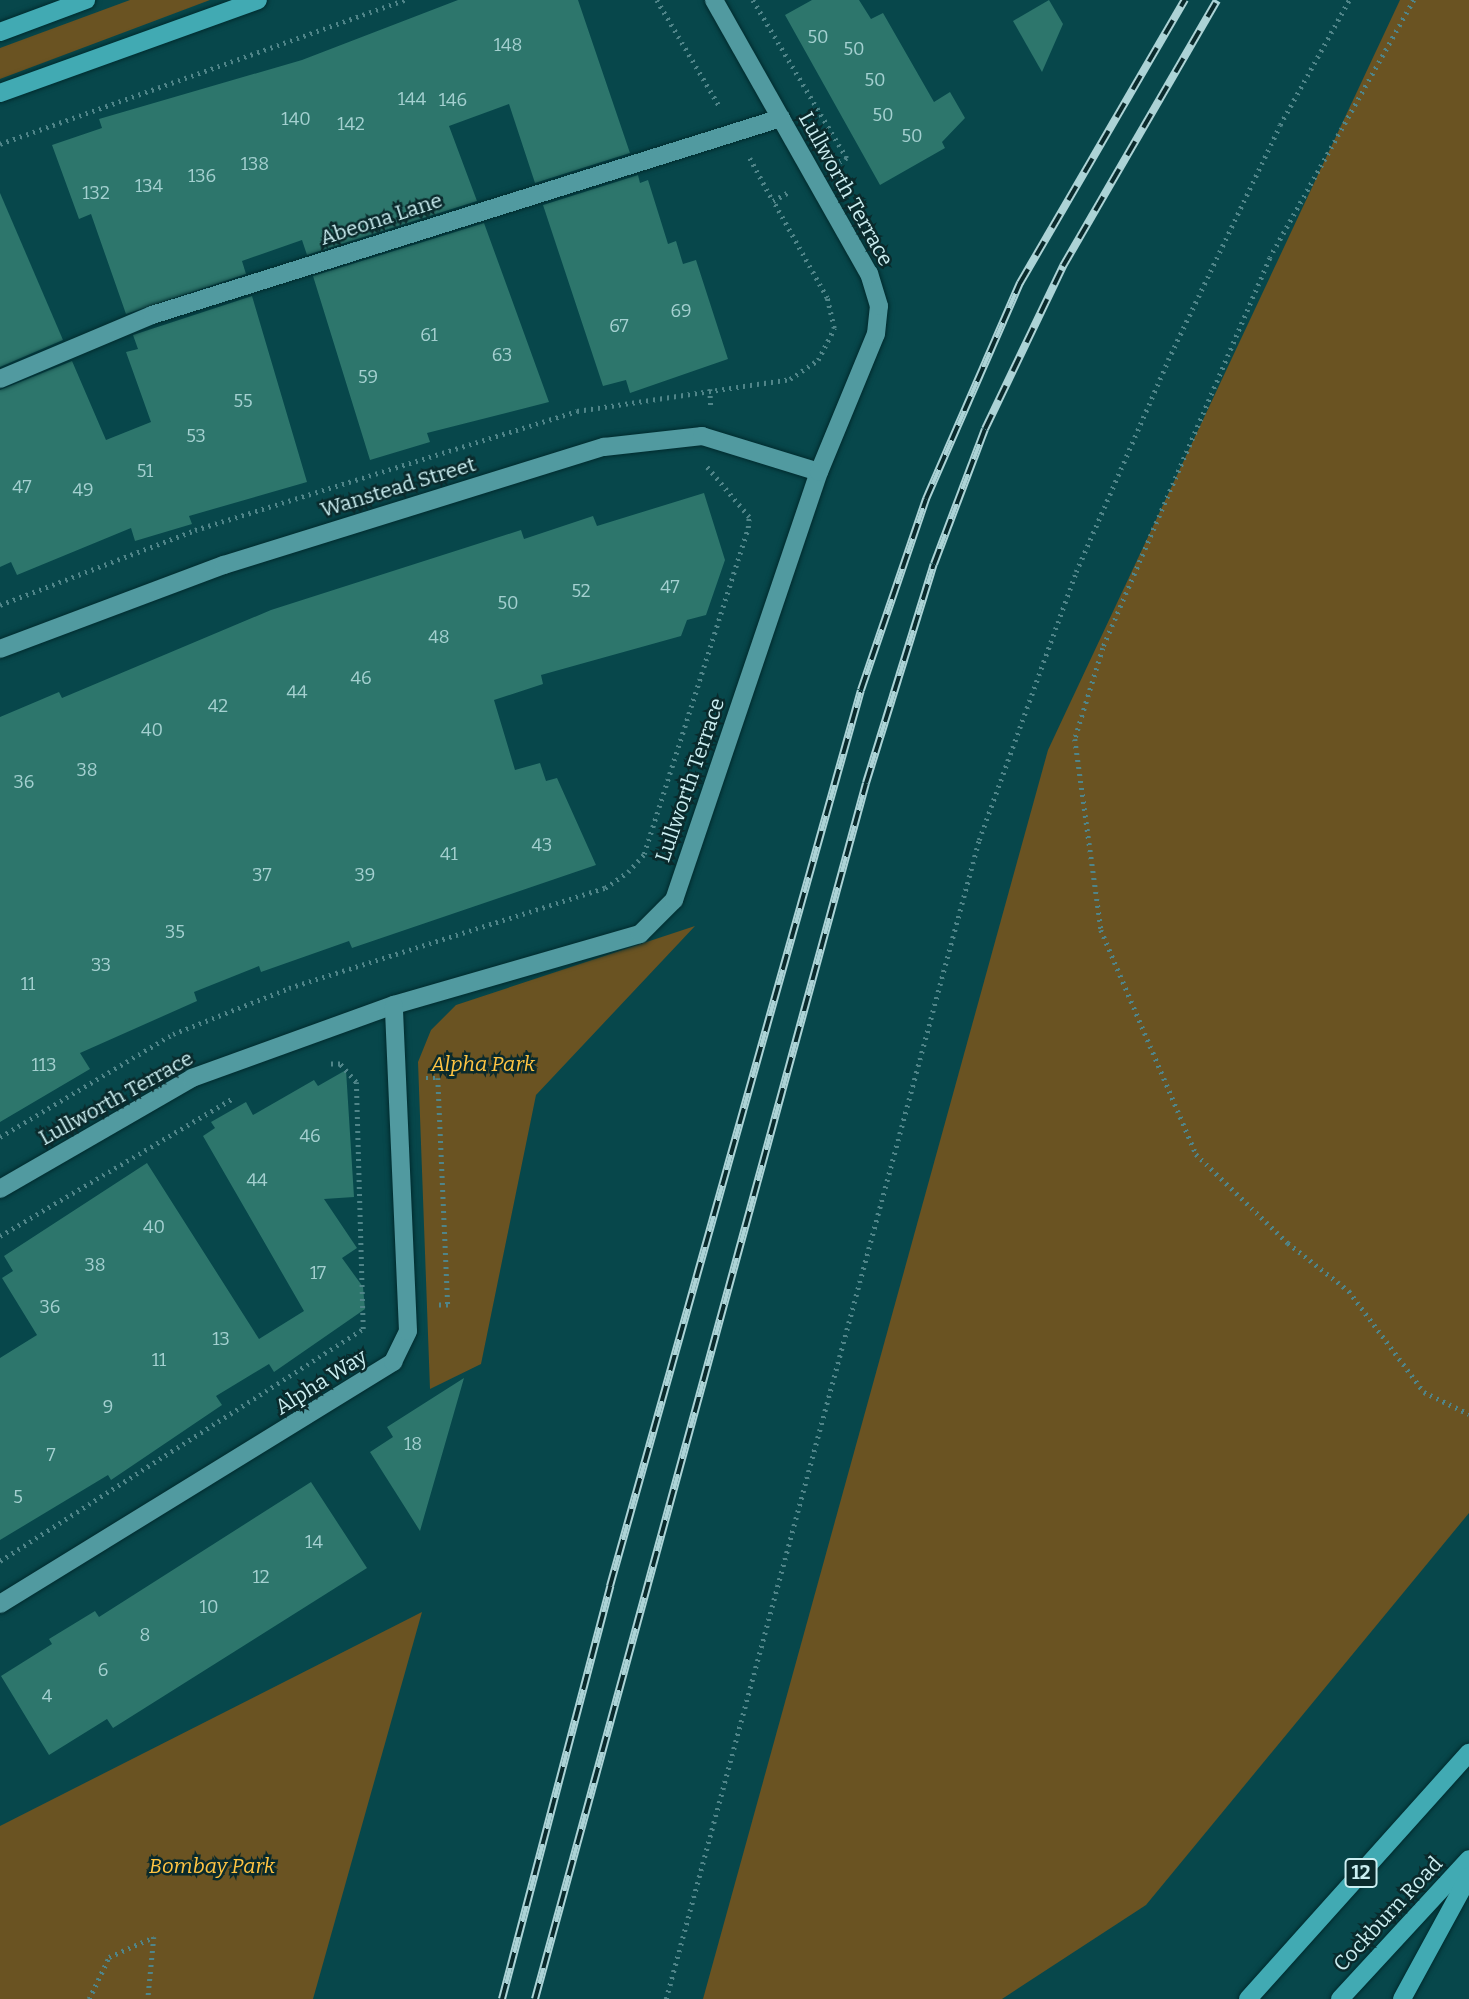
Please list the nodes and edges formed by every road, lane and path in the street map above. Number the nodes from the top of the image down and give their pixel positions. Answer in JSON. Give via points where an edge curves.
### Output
{"nodes":[{"id":1,"x":86,"y":0,"type":"edge"},
{"id":2,"x":258,"y":0,"type":"edge"},
{"id":3,"x":405,"y":0,"type":"edge"},
{"id":4,"x":657,"y":0,"type":"edge"},
{"id":5,"x":714,"y":0,"type":"edge"},
{"id":6,"x":753,"y":0,"type":"edge"},
{"id":7,"x":1349,"y":0,"type":"edge"},
{"id":8,"x":1414,"y":0,"type":"edge"},
{"id":9,"x":0,"y":32,"type":"edge"},
{"id":10,"x":0,"y":93,"type":"edge"},
{"id":11,"x":722,"y":111,"type":"dead end"},
{"id":12,"x":782,"y":118,"type":"junction"},
{"id":13,"x":0,"y":144,"type":"edge"},
{"id":14,"x":747,"y":154,"type":"dead end"},
{"id":15,"x":835,"y":164,"type":"dead end"},
{"id":16,"x":794,"y":189,"type":"dead end"},
{"id":17,"x":773,"y":201,"type":"junction"},
{"id":18,"x":0,"y":379,"type":"edge"},
{"id":19,"x":710,"y":389,"type":"junction"},
{"id":20,"x":711,"y":410,"type":"dead end"},
{"id":21,"x":706,"y":458,"type":"dead end"},
{"id":22,"x":819,"y":472,"type":"junction"},
{"id":23,"x":0,"y":605,"type":"edge"},
{"id":24,"x":0,"y":649,"type":"edge"},
{"id":25,"x":394,"y":1006,"type":"junction"},
{"id":26,"x":321,"y":1066,"type":"dead end"},
{"id":27,"x":422,"y":1078,"type":"dead end"},
{"id":28,"x":365,"y":1081,"type":"dead end"},
{"id":29,"x":356,"y":1082,"type":"junction"},
{"id":30,"x":246,"y":1093,"type":"dead end"},
{"id":31,"x":0,"y":1137,"type":"edge"},
{"id":32,"x":0,"y":1189,"type":"edge"},
{"id":33,"x":0,"y":1236,"type":"edge"},
{"id":34,"x":432,"y":1306,"type":"dead end"},
{"id":35,"x":1469,"y":1414,"type":"edge"},
{"id":36,"x":0,"y":1561,"type":"edge"},
{"id":37,"x":0,"y":1604,"type":"edge"},
{"id":38,"x":1469,"y":1753,"type":"edge"},
{"id":39,"x":1469,"y":1858,"type":"edge"},
{"id":40,"x":1469,"y":1876,"type":"edge"},
{"id":41,"x":1254,"y":1997,"type":"edge"},
{"id":42,"x":89,"y":1999,"type":"edge"},
{"id":43,"x":148,"y":1999,"type":"edge"},
{"id":44,"x":666,"y":1999,"type":"edge"},
{"id":45,"x":1340,"y":1999,"type":"edge"},
{"id":46,"x":1402,"y":1999,"type":"edge"}],
"edges":[{"from":1,"to":9,"type":"main road"},
{"from":2,"to":10,"type":"main road"},
{"from":3,"to":13,"type":"path"},
{"from":4,"to":11,"type":"path"},
{"from":5,"to":12,"type":"street","name":"Lullworth Terrace"},
{"from":6,"to":15,"type":"path","via":[[847,158]]},
{"from":7,"to":44,"type":"path","via":[[1280,125],[1168,360],[1076,572],[979,840]]},
{"from":8,"to":35,"type":"path","via":[[1270,258],[1103,648],[1075,739],[1101,930],[1196,1154],[1288,1243],[1349,1291],[1424,1392]]},
{"from":12,"to":18,"type":"street","name":"Abeona Lane","via":[[152,316]]},
{"from":12,"to":22,"type":"street","name":"Lullworth Terrace","via":[[869,274],[879,306],[876,334]]},
{"from":14,"to":17,"type":"path"},
{"from":16,"to":17,"type":"path"},
{"from":17,"to":19,"type":"path","via":[[827,298],[834,328],[818,360],[790,379]]},
{"from":19,"to":20,"type":"path"},
{"from":19,"to":23,"type":"path","via":[[577,411],[184,534]]},
{"from":21,"to":31,"type":"path","via":[[706,474],[749,517],[748,528],[644,854],[628,872],[605,888],[289,988],[173,1034]]},
{"from":22,"to":24,"type":"street","name":"Wanstead Street","via":[[702,436],[604,447],[224,565]]},
{"from":22,"to":25,"type":"street","name":"Lullworth Terrace","via":[[674,900],[640,934]]},
{"from":25,"to":32,"type":"street","name":"Lullworth Terrace","via":[[192,1078]]},
{"from":25,"to":37,"type":"street","name":"Alpha Way","via":[[408,1331],[393,1362]]},
{"from":26,"to":29,"type":"path","via":[[340,1064]]},
{"from":27,"to":34,"type":"path","via":[[438,1078],[449,1305]]},
{"from":28,"to":29,"type":"path"},
{"from":29,"to":36,"type":"path","via":[[363,1329],[348,1345]]},
{"from":30,"to":33,"type":"path","via":[[203,1112]]},
{"from":38,"to":41,"type":"main road","number":"12"},
{"from":39,"to":45,"type":"main road","name":"Cockburn Road"},
{"from":40,"to":46,"type":"main road"},
{"from":42,"to":43,"type":"path","via":[[109,1957],[154,1937]]}]}
